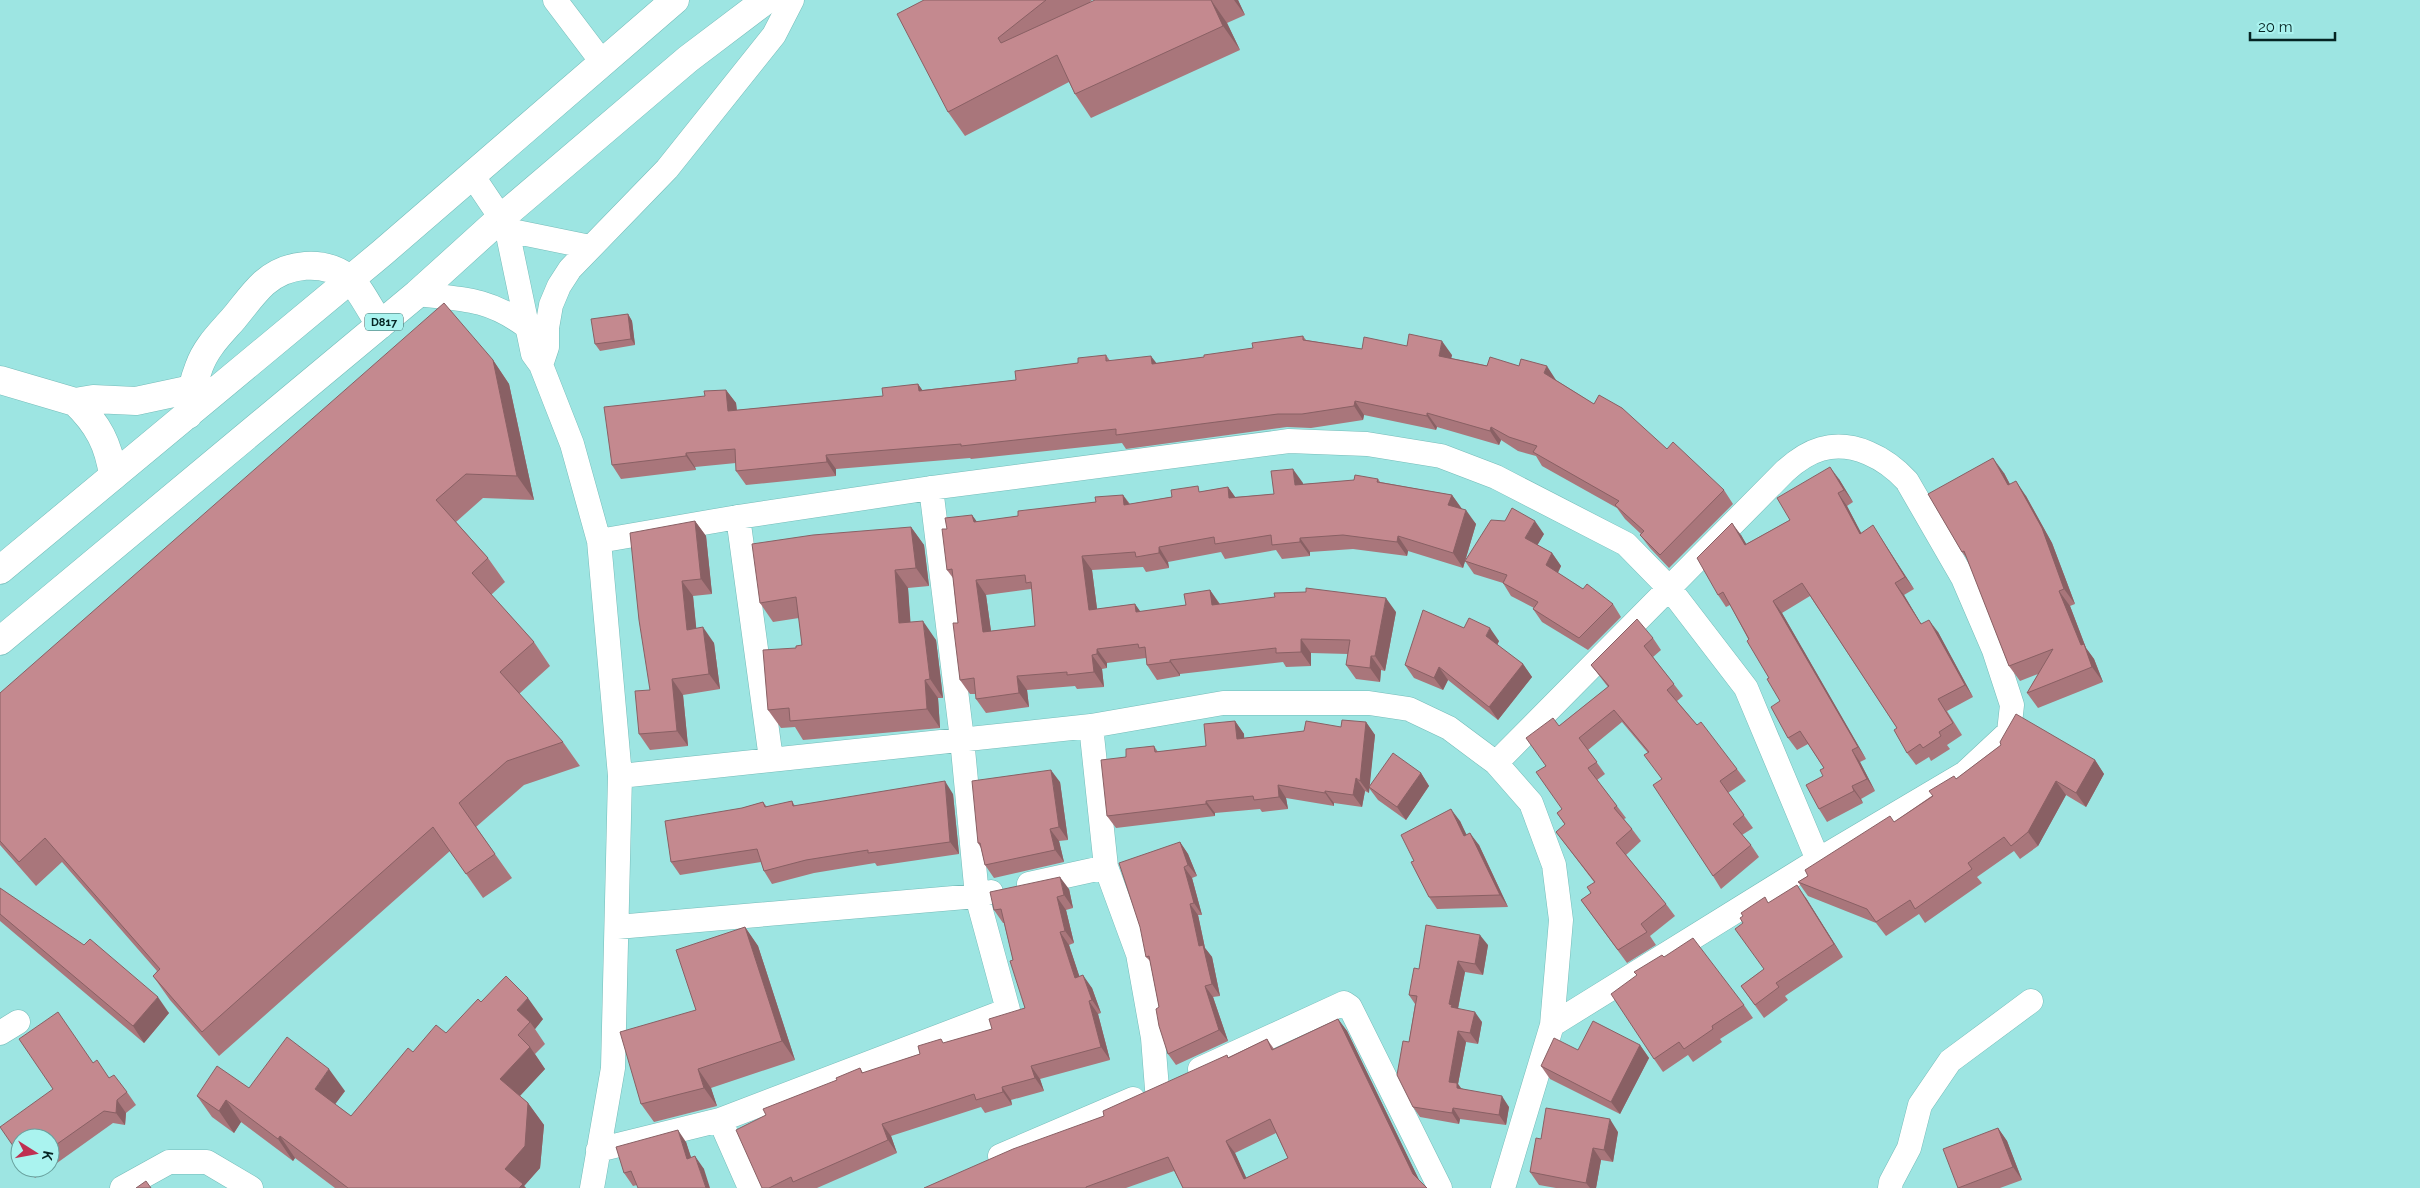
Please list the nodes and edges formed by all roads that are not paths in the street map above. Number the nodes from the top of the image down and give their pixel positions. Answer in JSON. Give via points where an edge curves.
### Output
{"nodes":[{"id":1,"x":555,"y":0,"type":"edge"},
{"id":2,"x":675,"y":0,"type":"edge"},
{"id":3,"x":766,"y":0,"type":"edge"},
{"id":4,"x":792,"y":0,"type":"edge"},
{"id":5,"x":602,"y":62,"type":"junction"},
{"id":6,"x":472,"y":175,"type":"junction"},
{"id":7,"x":504,"y":224,"type":"junction"},
{"id":8,"x":590,"y":247,"type":"junction"},
{"id":9,"x":350,"y":279,"type":"junction"},
{"id":10,"x":417,"y":294,"type":"junction"},
{"id":11,"x":380,"y":325,"type":"junction"},
{"id":12,"x":526,"y":326,"type":"junction"},
{"id":13,"x":541,"y":365,"type":"junction"},
{"id":14,"x":0,"y":380,"type":"edge"},
{"id":15,"x":75,"y":402,"type":"junction"},
{"id":16,"x":190,"y":402,"type":"junction"},
{"id":17,"x":113,"y":476,"type":"junction"},
{"id":18,"x":931,"y":488,"type":"junction"},
{"id":19,"x":738,"y":517,"type":"junction"},
{"id":20,"x":600,"y":542,"type":"junction"},
{"id":21,"x":0,"y":570,"type":"edge"},
{"id":22,"x":1670,"y":589,"type":"junction"},
{"id":23,"x":0,"y":641,"type":"edge"},
{"id":24,"x":1091,"y":726,"type":"junction"},
{"id":25,"x":962,"y":739,"type":"junction"},
{"id":26,"x":771,"y":759,"type":"junction"},
{"id":27,"x":1496,"y":763,"type":"junction"},
{"id":28,"x":620,"y":776,"type":"junction"},
{"id":29,"x":1818,"y":860,"type":"junction"},
{"id":30,"x":1106,"y":867,"type":"junction"},
{"id":31,"x":977,"y":896,"type":"junction"},
{"id":32,"x":617,"y":928,"type":"junction"},
{"id":33,"x":2031,"y":1001,"type":"dead end"},
{"id":34,"x":1552,"y":1025,"type":"junction"},
{"id":35,"x":1172,"y":1082,"type":"junction"},
{"id":36,"x":720,"y":1120,"type":"junction"},
{"id":37,"x":598,"y":1150,"type":"junction"},
{"id":38,"x":979,"y":1165,"type":"edge"},
{"id":39,"x":122,"y":1188,"type":"edge"},
{"id":40,"x":251,"y":1188,"type":"edge"},
{"id":41,"x":592,"y":1188,"type":"edge"},
{"id":42,"x":750,"y":1188,"type":"edge"},
{"id":43,"x":1440,"y":1188,"type":"edge"},
{"id":44,"x":1502,"y":1188,"type":"edge"},
{"id":45,"x":1890,"y":1188,"type":"edge"}],
"edges":[{"from":1,"to":5,"type":"street"},
{"from":2,"to":5,"type":"main road"},
{"from":3,"to":7,"type":"main road","number":"D817","via":[[688,59]]},
{"from":4,"to":8,"type":"street","via":[[774,35],[667,169]]},
{"from":5,"to":6,"type":"main road"},
{"from":6,"to":7,"type":"street"},
{"from":6,"to":9,"type":"main road"},
{"from":7,"to":8,"type":"street"},
{"from":7,"to":10,"type":"main road","number":"D817"},
{"from":7,"to":12,"type":"street"},
{"from":8,"to":13,"type":"street","via":[[570,269],[553,298],[546,328],[547,347]]},
{"from":9,"to":11,"type":"main road"},
{"from":9,"to":16,"type":"main road"},
{"from":9,"to":16,"type":"main road","via":[[326,267],[312,265],[279,272],[264,283],[210,344],[199,365]]},
{"from":10,"to":11,"type":"main road","number":"D817"},
{"from":10,"to":12,"type":"street","via":[[481,302],[497,307]]},
{"from":11,"to":23,"type":"main road","number":"D817"},
{"from":12,"to":13,"type":"street","via":[[533,354]]},
{"from":13,"to":20,"type":"street","via":[[572,444]]},
{"from":14,"to":15,"type":"main road"},
{"from":15,"to":16,"type":"main road","via":[[93,399]]},
{"from":15,"to":17,"type":"main road","via":[[89,415],[102,436]]},
{"from":16,"to":17,"type":"main road"},
{"from":17,"to":21,"type":"main road"},
{"from":18,"to":19,"type":"street"},
{"from":18,"to":22,"type":"street","via":[[1289,441],[1368,444],[1441,456],[1496,477],[1626,544]]},
{"from":18,"to":25,"type":"street"},
{"from":19,"to":20,"type":"street"},
{"from":19,"to":26,"type":"street"},
{"from":20,"to":28,"type":"street"},
{"from":22,"to":27,"type":"street"},
{"from":22,"to":29,"type":"street","via":[[1746,688]]},
{"from":22,"to":29,"type":"street","via":[[1785,471],[1800,458],[1821,449],[1850,448],[1878,456],[1894,467],[1907,481],[1964,578],[1994,650],[2012,705],[2009,732],[1965,773]]},
{"from":24,"to":25,"type":"street"},
{"from":24,"to":27,"type":"street","via":[[1223,703],[1369,703],[1409,709],[1441,724]]},
{"from":24,"to":30,"type":"street"},
{"from":25,"to":26,"type":"street"},
{"from":25,"to":31,"type":"street"},
{"from":26,"to":28,"type":"street"},
{"from":27,"to":34,"type":"street","via":[[1530,803],[1554,865],[1562,920]]},
{"from":28,"to":32,"type":"street"},
{"from":29,"to":34,"type":"street"},
{"from":30,"to":31,"type":"street"},
{"from":30,"to":35,"type":"street","via":[[1138,954],[1153,1038]]},
{"from":31,"to":32,"type":"street"},
{"from":31,"to":36,"type":"street","via":[[1008,1010]]},
{"from":32,"to":37,"type":"street","via":[[613,1068]]},
{"from":33,"to":45,"type":"street","via":[[1950,1061],[1920,1105],[1909,1148],[1890,1182]]},
{"from":34,"to":44,"type":"street"},
{"from":35,"to":38,"type":"street"},
{"from":35,"to":43,"type":"street","via":[[1344,1003],[1350,1007]]},
{"from":36,"to":37,"type":"street"},
{"from":36,"to":42,"type":"street"},
{"from":37,"to":41,"type":"street"},
{"from":39,"to":40,"type":"street","via":[[169,1162],[207,1162]]}]}
